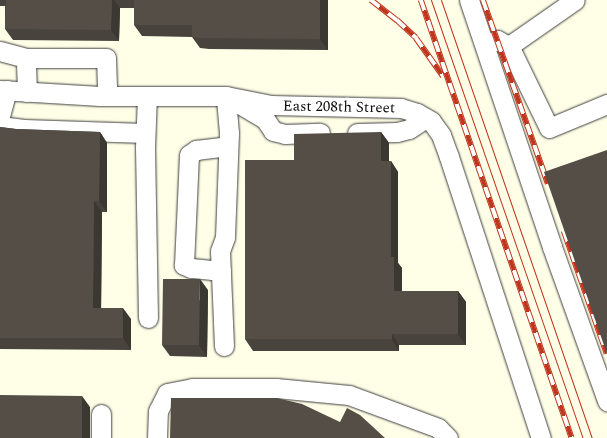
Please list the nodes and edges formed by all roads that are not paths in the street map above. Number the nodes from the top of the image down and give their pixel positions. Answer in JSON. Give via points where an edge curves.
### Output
{"nodes":[{"id":1,"x":470,"y":0,"type":"edge"},
{"id":2,"x":576,"y":0,"type":"edge"},
{"id":3,"x":486,"y":44,"type":"junction"},
{"id":4,"x":509,"y":46,"type":"junction"},
{"id":5,"x":0,"y":51,"type":"edge"},
{"id":6,"x":26,"y":58,"type":"junction"},
{"id":7,"x":3,"y":90,"type":"edge"},
{"id":8,"x":27,"y":92,"type":"junction"},
{"id":9,"x":107,"y":96,"type":"junction"},
{"id":10,"x":147,"y":96,"type":"junction"},
{"id":11,"x":226,"y":96,"type":"junction"},
{"id":12,"x":607,"y":104,"type":"edge"},
{"id":13,"x":0,"y":116,"type":"edge"},
{"id":14,"x":426,"y":118,"type":"junction"},
{"id":15,"x":0,"y":126,"type":"edge"},
{"id":16,"x":145,"y":133,"type":"junction"},
{"id":17,"x":228,"y":146,"type":"junction"},
{"id":18,"x":221,"y":272,"type":"junction"},
{"id":19,"x":148,"y":318,"type":"dead end"},
{"id":20,"x":224,"y":346,"type":"dead end"},
{"id":21,"x":607,"y":401,"type":"edge"},
{"id":22,"x":101,"y":414,"type":"dead end"},
{"id":23,"x":101,"y":438,"type":"edge"},
{"id":24,"x":157,"y":438,"type":"edge"},
{"id":25,"x":448,"y":438,"type":"edge"},
{"id":26,"x":542,"y":438,"type":"edge"}],
"edges":[{"from":1,"to":3,"type":"street"},
{"from":2,"to":4,"type":"street"},
{"from":3,"to":4,"type":"street","via":[[497,40]]},
{"from":3,"to":21,"type":"street","via":[[552,247]]},
{"from":4,"to":12,"type":"street","via":[[549,128]]},
{"from":5,"to":6,"type":"street"},
{"from":6,"to":8,"type":"street"},
{"from":6,"to":9,"type":"street","via":[[106,58]]},
{"from":7,"to":8,"type":"street","name":"East 208th Street"},
{"from":7,"to":13,"type":"street"},
{"from":8,"to":9,"type":"street","name":"East 208th Street"},
{"from":9,"to":10,"type":"street","name":"East 208th Street"},
{"from":10,"to":11,"type":"street","name":"East 208th Street"},
{"from":10,"to":16,"type":"street"},
{"from":11,"to":14,"type":"street","name":"East 208th Street","via":[[271,105],[401,108]]},
{"from":11,"to":14,"type":"street","via":[[265,119],[273,131],[285,134],[397,132],[409,129]]},
{"from":11,"to":17,"type":"street"},
{"from":14,"to":26,"type":"street","name":"East 208th Street","via":[[441,135],[449,157]]},
{"from":15,"to":16,"type":"street"},
{"from":16,"to":19,"type":"street"},
{"from":17,"to":18,"type":"street"},
{"from":17,"to":18,"type":"street","via":[[196,150],[188,155],[184,265]]},
{"from":18,"to":20,"type":"street"},
{"from":22,"to":23,"type":"street"},
{"from":24,"to":25,"type":"street","via":[[158,412],[167,393],[192,388],[276,388],[349,395],[438,428]]}]}
